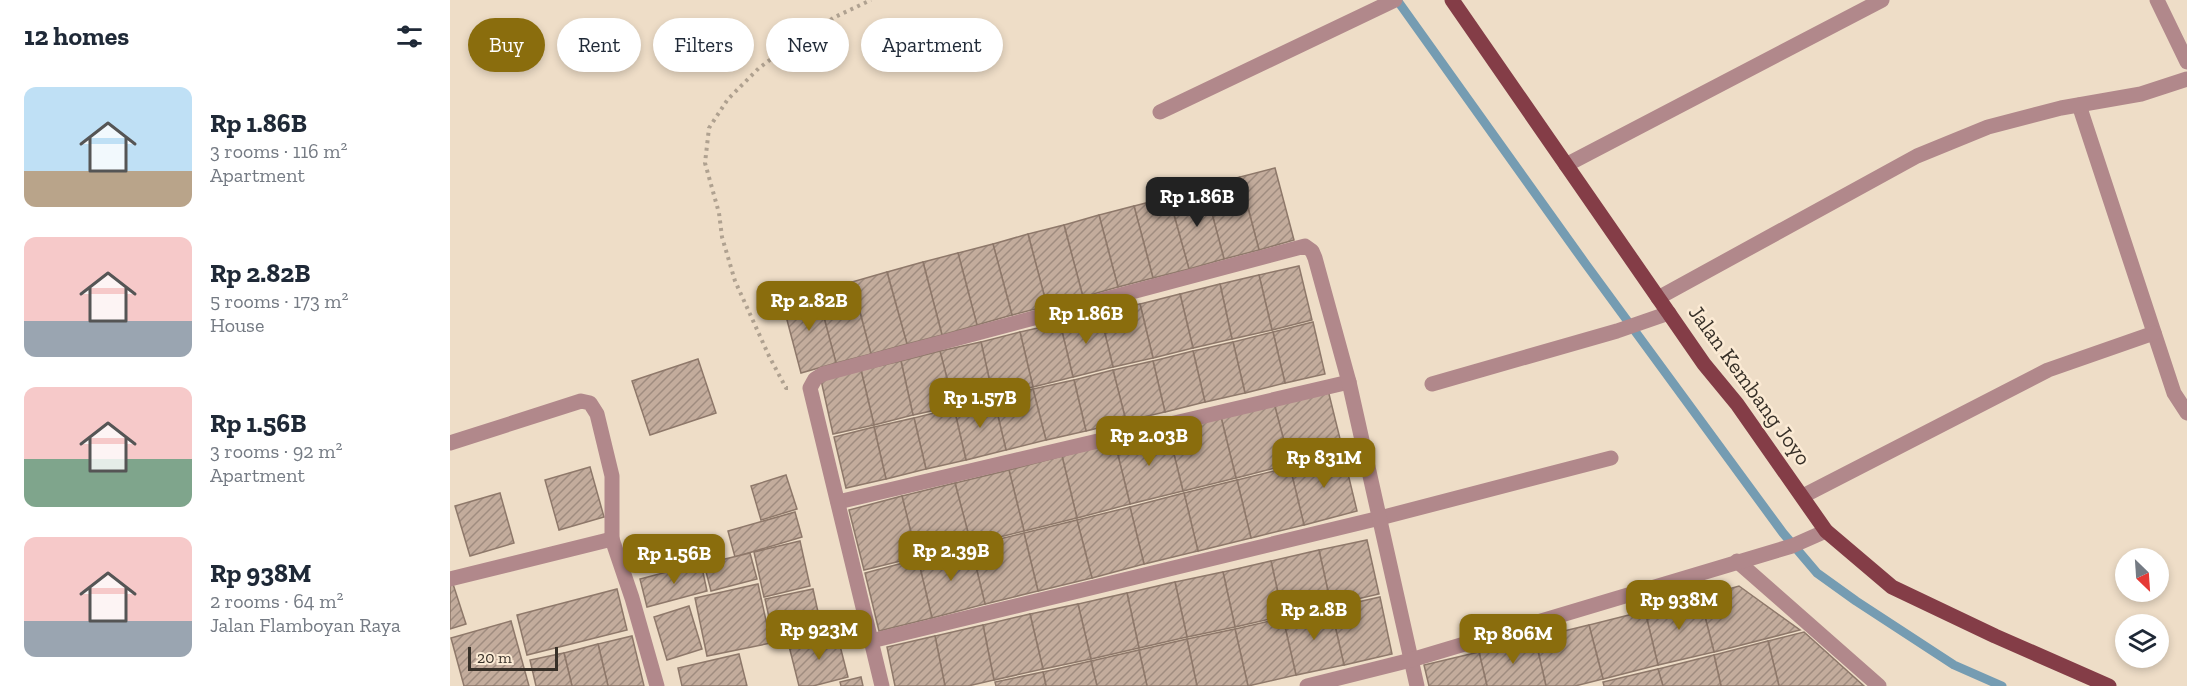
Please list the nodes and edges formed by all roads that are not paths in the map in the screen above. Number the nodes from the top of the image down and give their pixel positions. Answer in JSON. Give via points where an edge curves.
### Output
{"nodes":[{"id":1,"x":1395,"y":0,"type":"edge"},
{"id":2,"x":1452,"y":0,"type":"edge"},
{"id":3,"x":1882,"y":0,"type":"edge"},
{"id":4,"x":2157,"y":0,"type":"edge"},
{"id":5,"x":2187,"y":62,"type":"edge"},
{"id":6,"x":2187,"y":79,"type":"edge"},
{"id":7,"x":2079,"y":105,"type":"junction"},
{"id":8,"x":1160,"y":111,"type":"dead end"},
{"id":9,"x":1566,"y":165,"type":"junction"},
{"id":10,"x":1659,"y":298,"type":"junction"},
{"id":11,"x":1669,"y":313,"type":"junction"},
{"id":12,"x":2154,"y":333,"type":"junction"},
{"id":13,"x":1349,"y":382,"type":"junction"},
{"id":14,"x":1432,"y":384,"type":"dead end"},
{"id":15,"x":2187,"y":413,"type":"edge"},
{"id":16,"x":450,"y":443,"type":"edge"},
{"id":17,"x":1611,"y":458,"type":"dead end"},
{"id":18,"x":1803,"y":496,"type":"junction"},
{"id":19,"x":838,"y":502,"type":"junction"},
{"id":20,"x":1380,"y":518,"type":"junction"},
{"id":21,"x":1826,"y":531,"type":"junction"},
{"id":22,"x":612,"y":539,"type":"junction"},
{"id":23,"x":1737,"y":561,"type":"junction"},
{"id":24,"x":450,"y":579,"type":"edge"},
{"id":25,"x":871,"y":641,"type":"junction"},
{"id":26,"x":1411,"y":660,"type":"junction"},
{"id":27,"x":657,"y":686,"type":"edge"},
{"id":28,"x":882,"y":686,"type":"edge"},
{"id":29,"x":1307,"y":686,"type":"edge"},
{"id":30,"x":1418,"y":686,"type":"edge"},
{"id":31,"x":1879,"y":686,"type":"edge"},
{"id":32,"x":2109,"y":686,"type":"edge"}],
"edges":[{"from":1,"to":8,"type":"street"},
{"from":2,"to":9,"type":"main road","name":"Jalan Kembang Joyo"},
{"from":3,"to":9,"type":"street"},
{"from":4,"to":5,"type":"street"},
{"from":6,"to":7,"type":"street","via":[[2141,94]]},
{"from":7,"to":10,"type":"street","via":[[1988,127],[1917,156]]},
{"from":7,"to":12,"type":"street"},
{"from":9,"to":10,"type":"main road","name":"Jalan Kembang Joyo"},
{"from":10,"to":11,"type":"main road","name":"Jalan Kembang Joyo"},
{"from":11,"to":14,"type":"street"},
{"from":11,"to":18,"type":"main road","name":"Jalan Kembang Joyo"},
{"from":12,"to":15,"type":"street","via":[[2174,393]]},
{"from":12,"to":18,"type":"street","via":[[2048,370]]},
{"from":13,"to":19,"type":"street"},
{"from":13,"to":19,"type":"street","via":[[1315,258],[1305,246],[823,374],[810,388]]},
{"from":13,"to":20,"type":"street"},
{"from":16,"to":22,"type":"street","via":[[581,401],[590,403],[597,414],[612,477]]},
{"from":17,"to":20,"type":"street"},
{"from":18,"to":21,"type":"main road","name":"Jalan Kembang Joyo"},
{"from":19,"to":25,"type":"street"},
{"from":20,"to":25,"type":"street"},
{"from":20,"to":26,"type":"street"},
{"from":21,"to":23,"type":"street","via":[[1792,546]]},
{"from":21,"to":32,"type":"main road","name":"Jalan Kembang Joyo","via":[[1892,587]]},
{"from":22,"to":24,"type":"street"},
{"from":22,"to":27,"type":"street"},
{"from":23,"to":26,"type":"street"},
{"from":23,"to":31,"type":"street"},
{"from":25,"to":28,"type":"street"},
{"from":26,"to":29,"type":"street"},
{"from":26,"to":30,"type":"street"}]}
